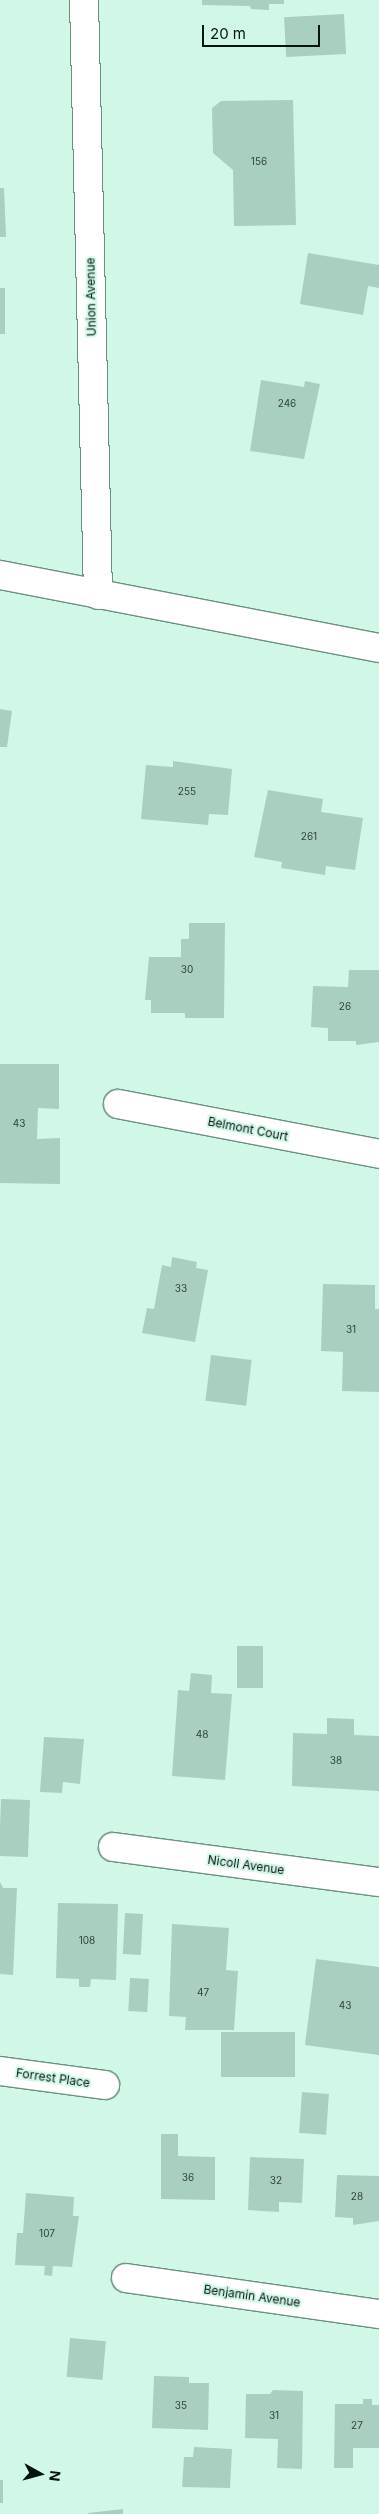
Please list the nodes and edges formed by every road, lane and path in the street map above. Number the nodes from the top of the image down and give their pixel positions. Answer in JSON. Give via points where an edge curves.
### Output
{"nodes":[{"id":1,"x":84,"y":0,"type":"edge"},
{"id":2,"x":0,"y":575,"type":"edge"},
{"id":3,"x":98,"y":595,"type":"junction"},
{"id":4,"x":379,"y":648,"type":"edge"},
{"id":5,"x":118,"y":1104,"type":"dead end"},
{"id":6,"x":379,"y":1154,"type":"edge"},
{"id":7,"x":113,"y":1847,"type":"dead end"},
{"id":8,"x":379,"y":1882,"type":"edge"},
{"id":9,"x":0,"y":2071,"type":"edge"},
{"id":10,"x":105,"y":2085,"type":"dead end"},
{"id":11,"x":126,"y":2278,"type":"dead end"},
{"id":12,"x":379,"y":2314,"type":"edge"}],
"edges":[{"from":1,"to":3,"type":"street","name":"Union Avenue"},
{"from":2,"to":3,"type":"street"},
{"from":3,"to":4,"type":"street"},
{"from":5,"to":6,"type":"street","name":"Belmont Court"},
{"from":7,"to":8,"type":"street","name":"Nicoll Avenue"},
{"from":9,"to":10,"type":"street","name":"Forrest Place"},
{"from":11,"to":12,"type":"street","name":"Benjamin Avenue"}]}
